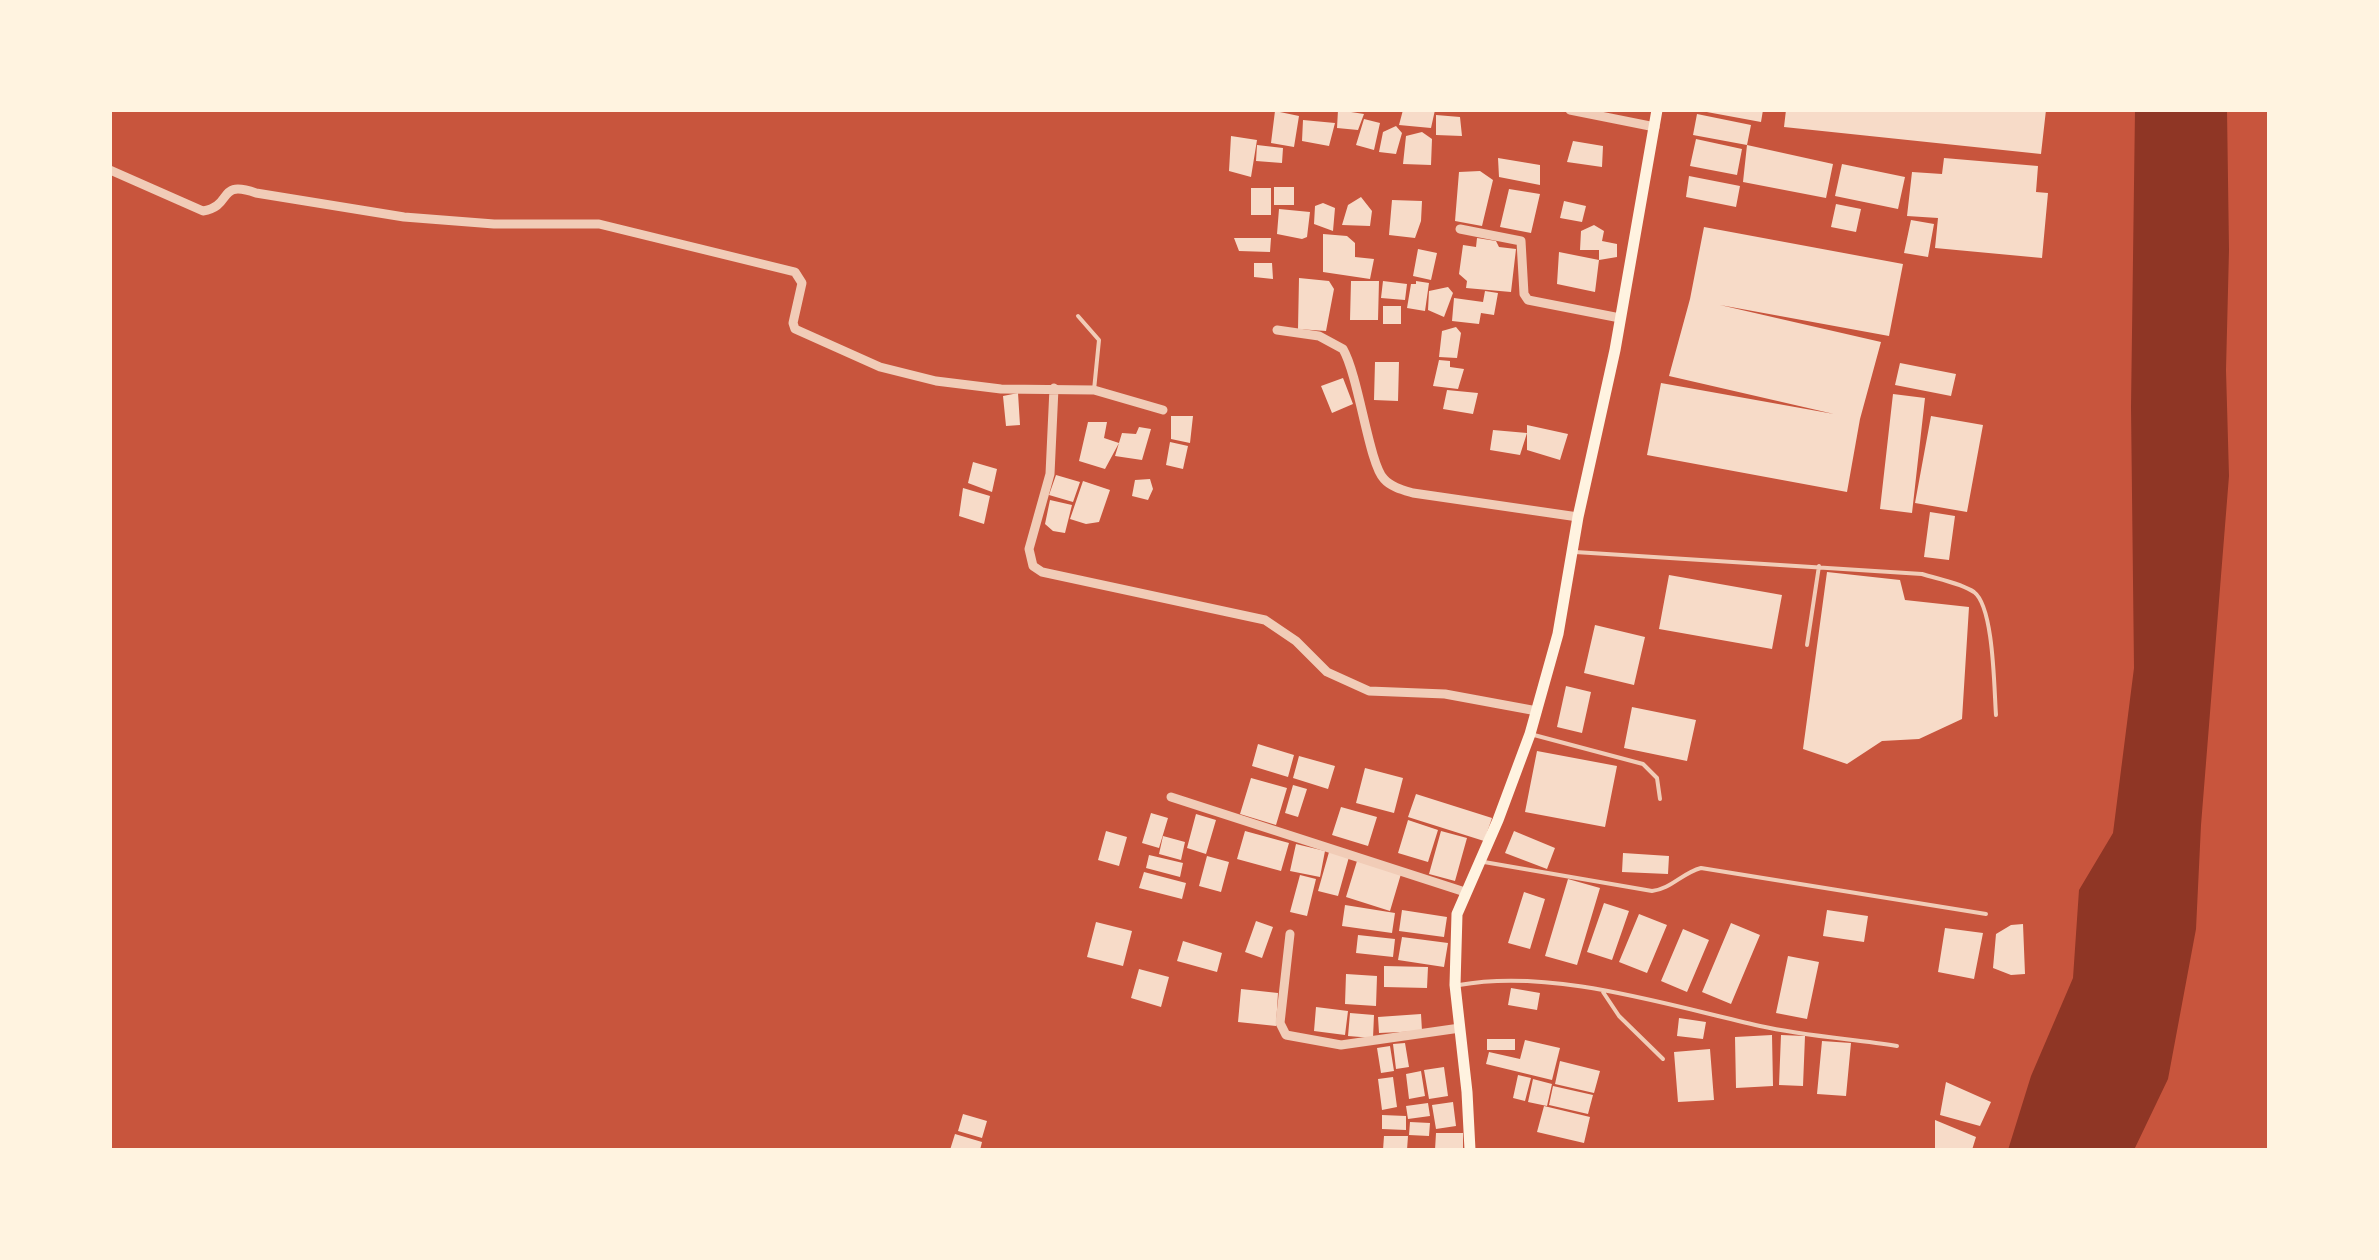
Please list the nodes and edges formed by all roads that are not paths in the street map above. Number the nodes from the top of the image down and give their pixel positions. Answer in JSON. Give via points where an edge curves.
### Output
{"nodes":[{"id":1,"x":1570,"y":110,"type":"edge"},
{"id":2,"x":1657,"y":110,"type":"edge"},
{"id":3,"x":1655,"y":127,"type":"junction"},
{"id":4,"x":110,"y":170,"type":"edge"},
{"id":5,"x":1460,"y":229,"type":"dead end"},
{"id":6,"x":1078,"y":316,"type":"dead end"},
{"id":7,"x":1620,"y":318,"type":"junction"},
{"id":8,"x":1277,"y":330,"type":"dead end"},
{"id":9,"x":1054,"y":388,"type":"junction"},
{"id":10,"x":1094,"y":390,"type":"junction"},
{"id":11,"x":1162,"y":410,"type":"dead end"},
{"id":12,"x":1578,"y":516,"type":"junction"},
{"id":13,"x":1573,"y":552,"type":"junction"},
{"id":14,"x":1819,"y":566,"type":"junction"},
{"id":15,"x":1807,"y":645,"type":"dead end"},
{"id":16,"x":1538,"y":711,"type":"junction"},
{"id":17,"x":1996,"y":715,"type":"dead end"},
{"id":18,"x":1530,"y":734,"type":"junction"},
{"id":19,"x":1171,"y":797,"type":"dead end"},
{"id":20,"x":1660,"y":799,"type":"dead end"},
{"id":21,"x":1480,"y":861,"type":"junction"},
{"id":22,"x":1465,"y":892,"type":"junction"},
{"id":23,"x":1986,"y":914,"type":"dead end"},
{"id":24,"x":1290,"y":934,"type":"dead end"},
{"id":25,"x":1454,"y":986,"type":"junction"},
{"id":26,"x":1603,"y":992,"type":"junction"},
{"id":27,"x":1460,"y":1028,"type":"junction"},
{"id":28,"x":1897,"y":1046,"type":"dead end"},
{"id":29,"x":1663,"y":1058,"type":"dead end"},
{"id":30,"x":1470,"y":1150,"type":"edge"}],
"edges":[{"from":1,"to":3,"type":"street"},
{"from":2,"to":3,"type":"main road"},
{"from":3,"to":7,"type":"main road"},
{"from":4,"to":9,"type":"street","via":[[203,211],[238,187],[404,217],[600,224],[795,272],[802,283],[792,323],[799,332],[880,367],[1001,389]]},
{"from":5,"to":7,"type":"street","via":[[1521,242],[1528,300]]},
{"from":6,"to":10,"type":"lane","via":[[1100,340]]},
{"from":7,"to":12,"type":"main road"},
{"from":8,"to":12,"type":"street","via":[[1318,336],[1342,349],[1379,474],[1392,486]]},
{"from":9,"to":10,"type":"street"},
{"from":9,"to":16,"type":"street","via":[[1050,474],[1029,549],[1033,566],[1264,620],[1296,640],[1326,672],[1369,692],[1445,694]]},
{"from":10,"to":11,"type":"street"},
{"from":12,"to":13,"type":"main road"},
{"from":13,"to":14,"type":"lane"},
{"from":13,"to":16,"type":"main road"},
{"from":14,"to":15,"type":"lane"},
{"from":14,"to":17,"type":"lane","via":[[1922,574],[1975,593],[1987,614]]},
{"from":16,"to":18,"type":"main road"},
{"from":18,"to":20,"type":"lane","via":[[1643,764],[1657,778]]},
{"from":18,"to":21,"type":"main road"},
{"from":19,"to":22,"type":"street"},
{"from":21,"to":22,"type":"main road"},
{"from":21,"to":23,"type":"lane","via":[[1652,891],[1701,868]]},
{"from":22,"to":25,"type":"main road","via":[[1456,914]]},
{"from":24,"to":27,"type":"street","via":[[1280,1023],[1286,1034],[1342,1045]]},
{"from":25,"to":26,"type":"lane","via":[[1518,978]]},
{"from":25,"to":27,"type":"main road"},
{"from":26,"to":28,"type":"lane","via":[[1764,1027]]},
{"from":26,"to":29,"type":"lane"},
{"from":27,"to":30,"type":"main road"}]}
